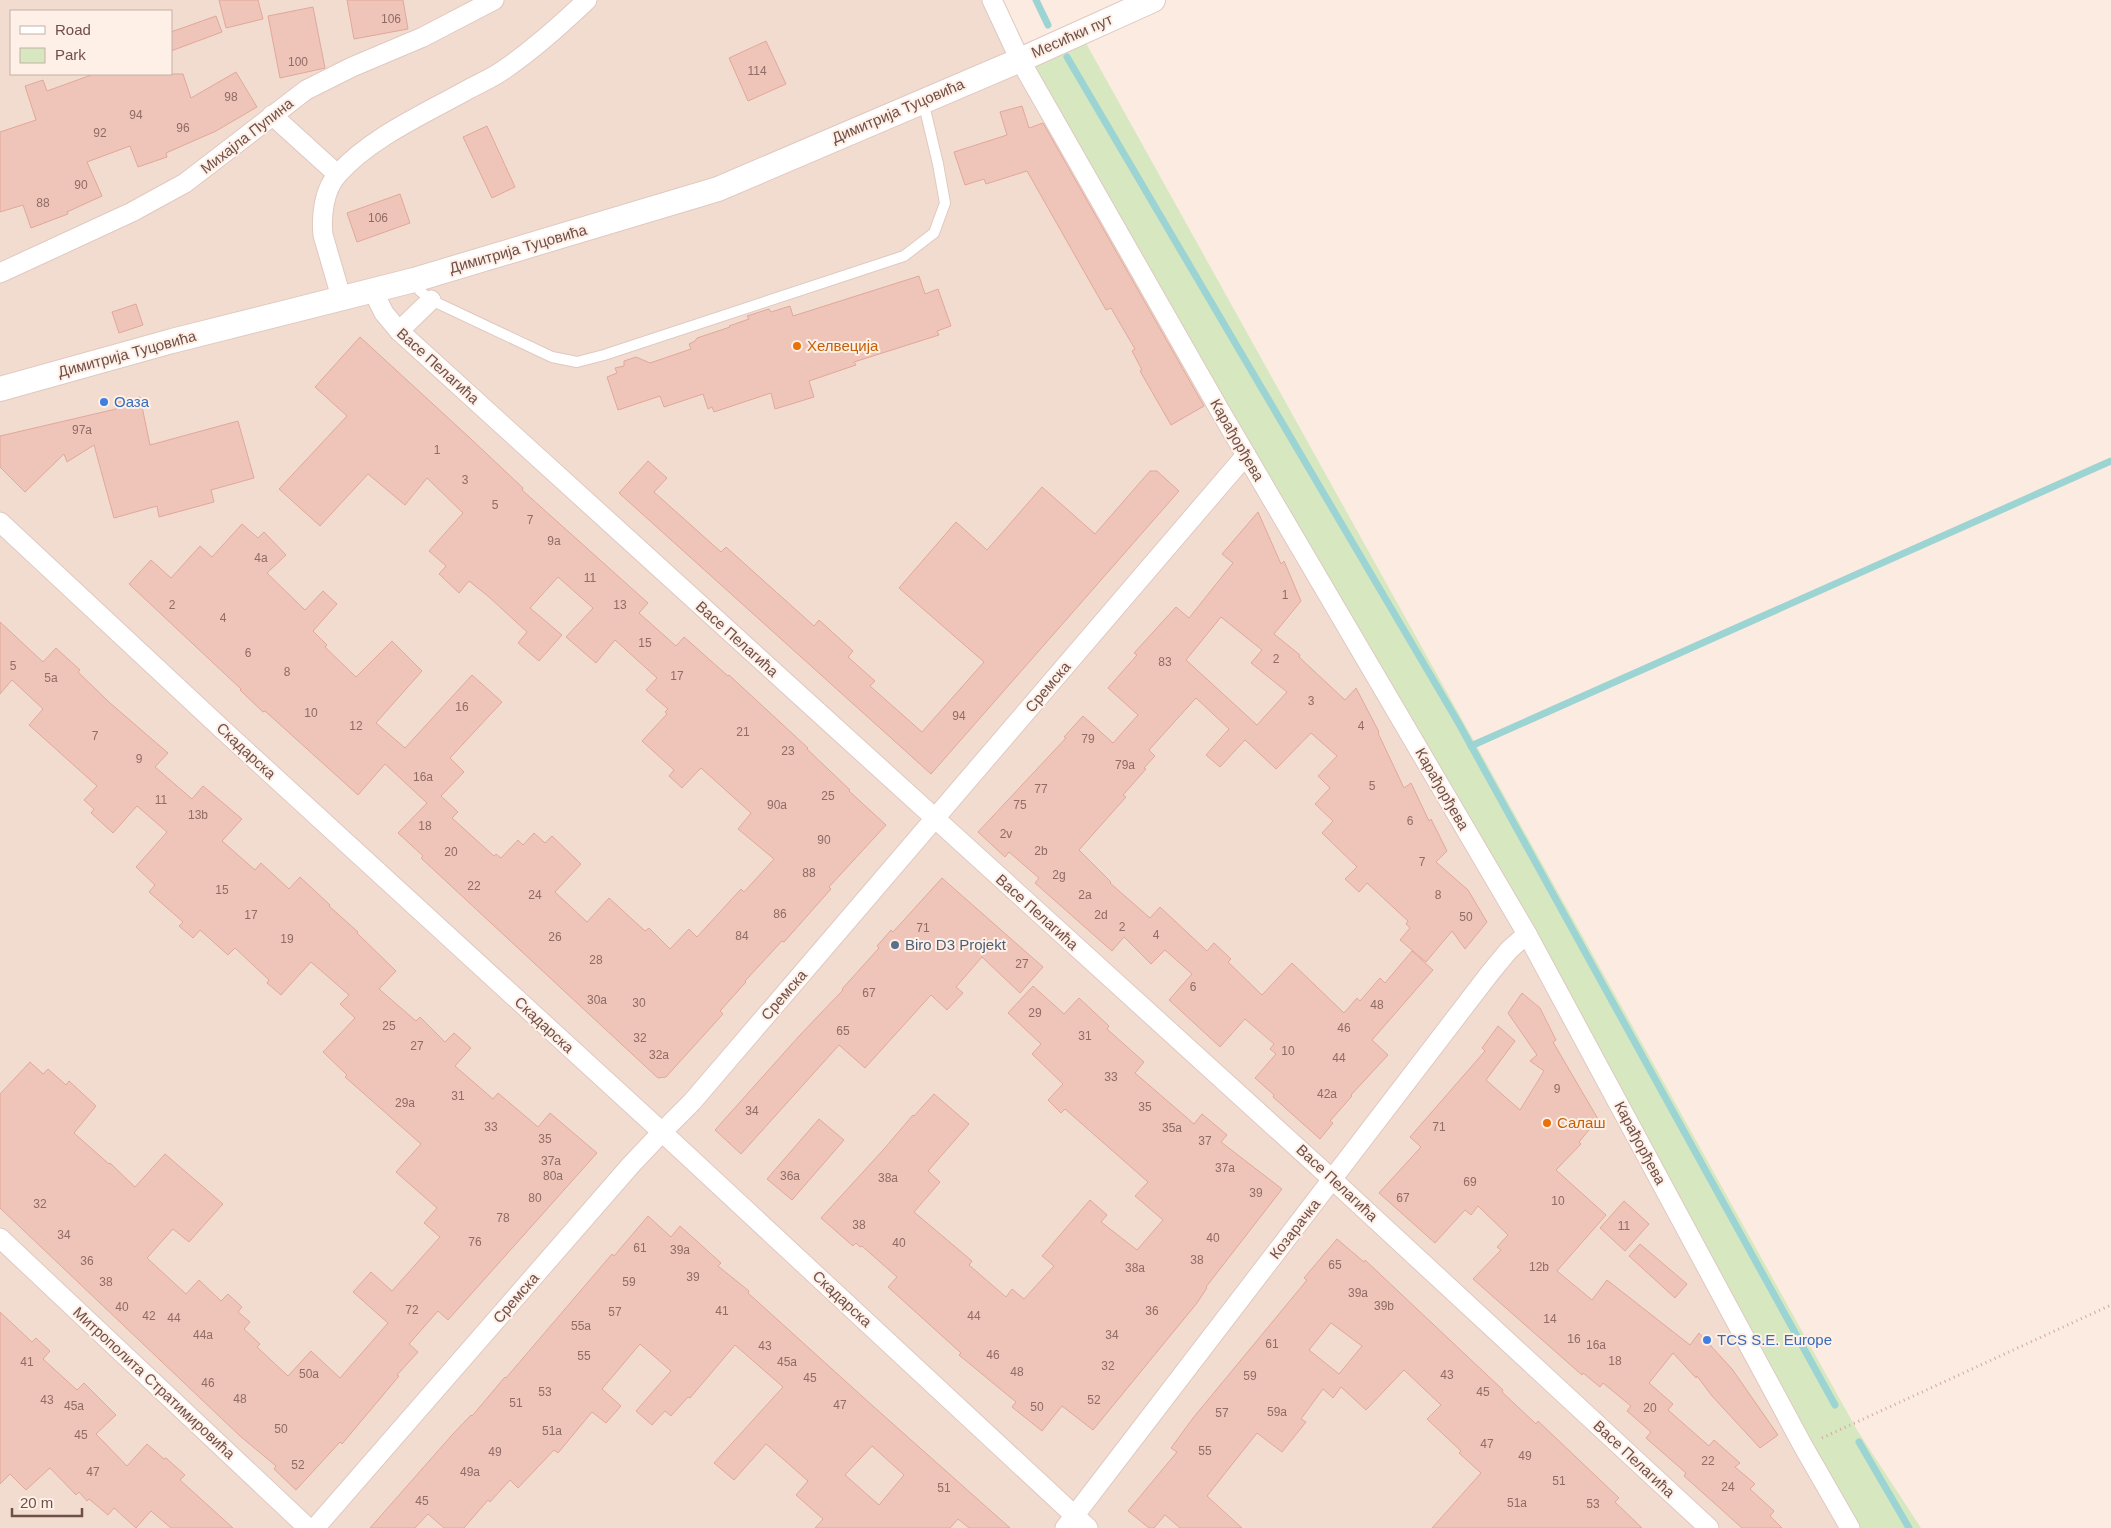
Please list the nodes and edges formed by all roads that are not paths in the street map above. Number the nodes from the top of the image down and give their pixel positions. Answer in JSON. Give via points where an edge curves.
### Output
{"nodes":[{"id":1,"x":494,"y":0,"type":"edge"},
{"id":2,"x":992,"y":0,"type":"edge"},
{"id":3,"x":1153,"y":0,"type":"edge"},
{"id":4,"x":578,"y":3,"type":"edge"},
{"id":5,"x":1020,"y":60,"type":"junction"},
{"id":6,"x":923,"y":101,"type":"junction"},
{"id":7,"x":279,"y":121,"type":"junction"},
{"id":8,"x":337,"y":174,"type":"junction"},
{"id":9,"x":0,"y":273,"type":"edge"},
{"id":10,"x":414,"y":280,"type":"junction"},
{"id":11,"x":372,"y":290,"type":"junction"},
{"id":12,"x":342,"y":297,"type":"junction"},
{"id":13,"x":431,"y":300,"type":"junction"},
{"id":14,"x":399,"y":331,"type":"junction"},
{"id":15,"x":0,"y":389,"type":"edge"},
{"id":16,"x":1246,"y":455,"type":"junction"},
{"id":17,"x":0,"y":522,"type":"edge"},
{"id":18,"x":935,"y":819,"type":"junction"},
{"id":19,"x":1527,"y":934,"type":"junction"},
{"id":20,"x":662,"y":1132,"type":"junction"},
{"id":21,"x":1333,"y":1180,"type":"junction"},
{"id":22,"x":0,"y":1238,"type":"edge"},
{"id":23,"x":1076,"y":1524,"type":"edge"},
{"id":24,"x":308,"y":1528,"type":"edge"},
{"id":25,"x":316,"y":1528,"type":"edge"},
{"id":26,"x":1709,"y":1528,"type":"edge"},
{"id":27,"x":1850,"y":1528,"type":"edge"}],
"edges":[{"from":1,"to":7,"type":"street","name":"Михајла Пупина","via":[[423,37],[306,90]]},
{"from":2,"to":5,"type":"street","name":"Карађорђева"},
{"from":3,"to":5,"type":"street","name":"Месићки пут"},
{"from":4,"to":8,"type":"street","via":[[502,72],[374,143]]},
{"from":5,"to":6,"type":"street","name":"Димитрија Туцовића"},
{"from":5,"to":16,"type":"street","name":"Карађорђева"},
{"from":6,"to":10,"type":"street","name":"Димитрија Туцовића","via":[[718,188]]},
{"from":6,"to":13,"type":"lane","via":[[945,203],[934,233],[904,256],[577,362],[552,357]]},
{"from":7,"to":8,"type":"street"},
{"from":7,"to":9,"type":"street","name":"Михајла Пупина","via":[[233,147],[185,183],[132,212]]},
{"from":8,"to":12,"type":"street","via":[[322,214],[322,226]]},
{"from":10,"to":11,"type":"street","name":"Димитрија Туцовића"},
{"from":10,"to":13,"type":"lane","via":[[420,291]]},
{"from":11,"to":12,"type":"street","name":"Димитрија Туцовића"},
{"from":11,"to":14,"type":"street","name":"Васе Пелагића","via":[[384,313]]},
{"from":12,"to":15,"type":"street","name":"Димитрија Туцовића"},
{"from":13,"to":14,"type":"street"},
{"from":14,"to":18,"type":"street","name":"Васе Пелагића"},
{"from":16,"to":18,"type":"street","name":"Сремска"},
{"from":16,"to":19,"type":"street","name":"Карађорђева"},
{"from":17,"to":20,"type":"street","name":"Скадарска"},
{"from":18,"to":20,"type":"street","name":"Сремска","via":[[692,1102]]},
{"from":18,"to":21,"type":"street","name":"Васе Пелагића"},
{"from":19,"to":21,"type":"street","name":"Козарачка","via":[[1490,973]]},
{"from":19,"to":27,"type":"street","name":"Карађорђева"},
{"from":20,"to":23,"type":"street","name":"Скадарска"},
{"from":20,"to":25,"type":"street","name":"Сремска"},
{"from":21,"to":23,"type":"street","name":"Козарачка"},
{"from":21,"to":26,"type":"street","name":"Васе Пелагића"},
{"from":22,"to":24,"type":"street","name":"Митрополита Стратимировића"}]}
